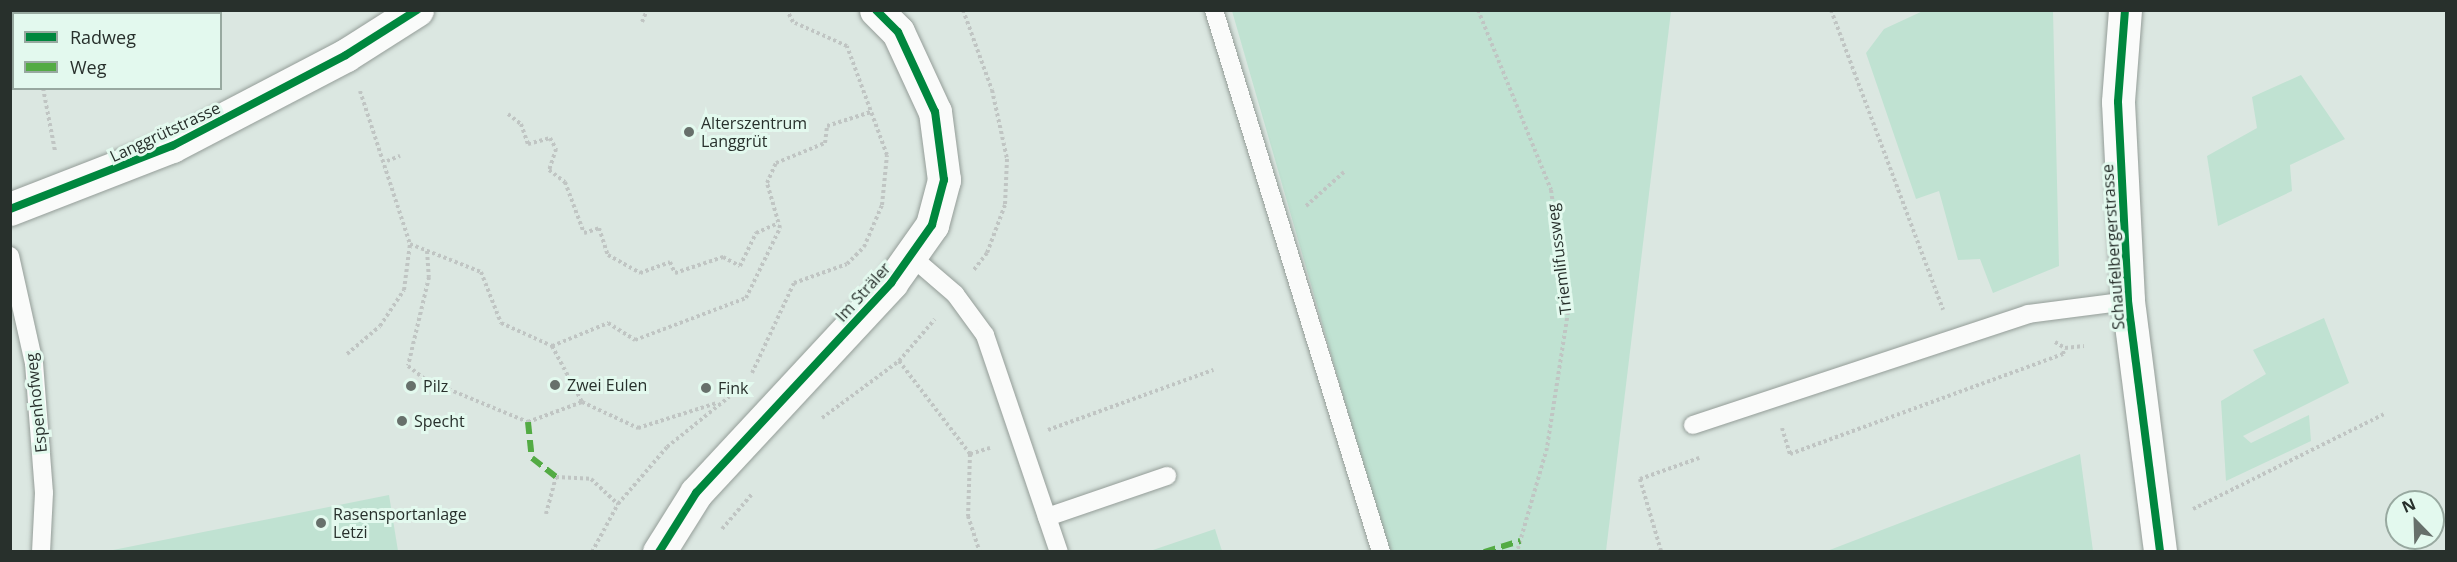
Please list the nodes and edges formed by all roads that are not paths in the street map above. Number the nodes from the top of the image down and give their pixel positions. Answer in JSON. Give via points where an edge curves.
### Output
{"nodes":[{"id":1,"x":417,"y":10,"type":"edge"},
{"id":2,"x":876,"y":10,"type":"edge"},
{"id":3,"x":1214,"y":10,"type":"edge"},
{"id":4,"x":2125,"y":10,"type":"edge"},
{"id":5,"x":10,"y":209,"type":"edge"},
{"id":6,"x":10,"y":256,"type":"edge"},
{"id":7,"x":912,"y":257,"type":"junction"},
{"id":8,"x":2128,"y":301,"type":"junction"},
{"id":9,"x":1693,"y":425,"type":"dead end"},
{"id":10,"x":1167,"y":476,"type":"dead end"},
{"id":11,"x":1047,"y":516,"type":"junction"},
{"id":12,"x":41,"y":552,"type":"edge"},
{"id":13,"x":659,"y":552,"type":"edge"},
{"id":14,"x":1059,"y":552,"type":"edge"},
{"id":15,"x":1381,"y":552,"type":"edge"},
{"id":16,"x":2160,"y":552,"type":"edge"}],
"edges":[{"from":1,"to":5,"type":"street","name":"Langgrütstrasse","via":[[346,55],[172,146]]},
{"from":2,"to":7,"type":"street","name":"Im Sträler","via":[[898,32],[919,70],[941,145],[944,180],[932,225]]},
{"from":3,"to":15,"type":"lane"},
{"from":4,"to":8,"type":"street","name":"Schaufelbergerstrasse","via":[[2118,102]]},
{"from":6,"to":12,"type":"lane","name":"Espenhofweg","via":[[34,363],[44,493]]},
{"from":7,"to":11,"type":"lane","via":[[955,294],[985,335]]},
{"from":7,"to":13,"type":"street","name":"Im Sträler","via":[[696,493]]},
{"from":8,"to":9,"type":"lane","via":[[2028,314]]},
{"from":8,"to":16,"type":"street","name":"Schaufelbergerstrasse"},
{"from":10,"to":11,"type":"lane"},
{"from":11,"to":14,"type":"lane"}]}
